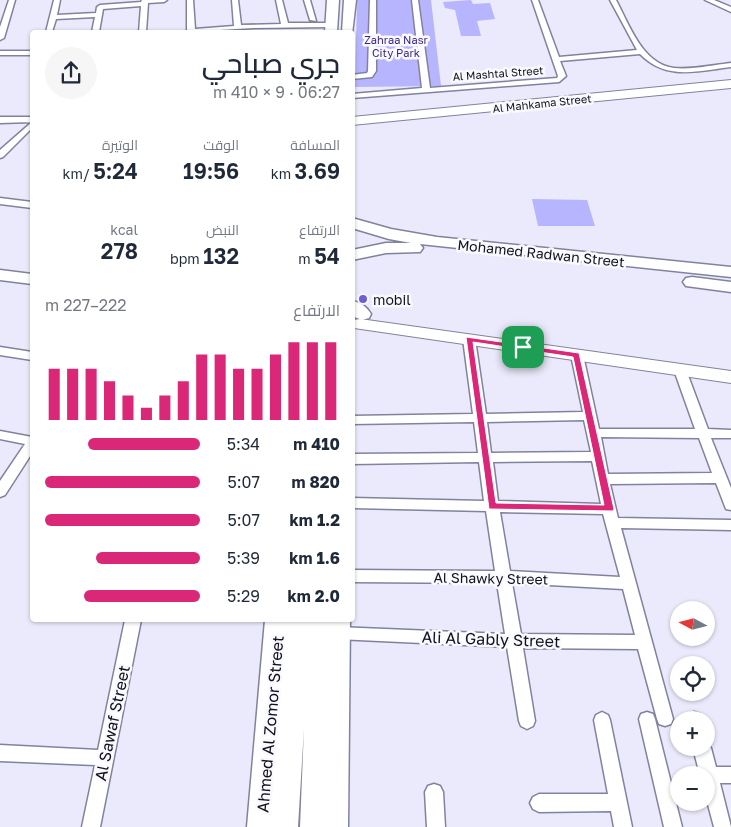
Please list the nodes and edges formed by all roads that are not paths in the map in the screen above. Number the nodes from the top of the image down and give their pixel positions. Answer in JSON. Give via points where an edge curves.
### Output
{"nodes":[{"id":1,"x":12,"y":0,"type":"edge"},
{"id":2,"x":57,"y":0,"type":"edge"},
{"id":3,"x":164,"y":0,"type":"edge"},
{"id":4,"x":190,"y":0,"type":"edge"},
{"id":5,"x":235,"y":0,"type":"edge"},
{"id":6,"x":279,"y":0,"type":"edge"},
{"id":7,"x":307,"y":0,"type":"edge"},
{"id":8,"x":333,"y":0,"type":"edge"},
{"id":9,"x":350,"y":0,"type":"edge"},
{"id":10,"x":373,"y":0,"type":"edge"},
{"id":11,"x":415,"y":0,"type":"edge"},
{"id":12,"x":534,"y":0,"type":"edge"},
{"id":13,"x":613,"y":0,"type":"edge"},
{"id":14,"x":708,"y":0,"type":"edge"},
{"id":15,"x":144,"y":2,"type":"edge"},
{"id":16,"x":100,"y":8,"type":"edge"},
{"id":17,"x":731,"y":10,"type":"edge"},
{"id":18,"x":8,"y":12,"type":"junction"},
{"id":19,"x":0,"y":13,"type":"edge"},
{"id":20,"x":54,"y":15,"type":"junction"},
{"id":21,"x":314,"y":20,"type":"dead end"},
{"id":22,"x":285,"y":26,"type":"junction"},
{"id":23,"x":238,"y":27,"type":"junction"},
{"id":24,"x":331,"y":29,"type":"edge"},
{"id":25,"x":50,"y":30,"type":"edge"},
{"id":26,"x":96,"y":30,"type":"edge"},
{"id":27,"x":143,"y":30,"type":"edge"},
{"id":28,"x":190,"y":30,"type":"edge"},
{"id":29,"x":209,"y":30,"type":"edge"},
{"id":30,"x":348,"y":30,"type":"edge"},
{"id":31,"x":0,"y":38,"type":"edge"},
{"id":32,"x":641,"y":52,"type":"junction"},
{"id":33,"x":0,"y":53,"type":"edge"},
{"id":34,"x":30,"y":53,"type":"edge"},
{"id":35,"x":557,"y":59,"type":"junction"},
{"id":36,"x":731,"y":65,"type":"edge"},
{"id":37,"x":355,"y":77,"type":"edge"},
{"id":38,"x":731,"y":84,"type":"edge"},
{"id":39,"x":426,"y":89,"type":"junction"},
{"id":40,"x":355,"y":96,"type":"edge"},
{"id":41,"x":30,"y":119,"type":"edge"},
{"id":42,"x":0,"y":120,"type":"edge"},
{"id":43,"x":355,"y":121,"type":"edge"},
{"id":44,"x":30,"y":126,"type":"edge"},
{"id":45,"x":0,"y":155,"type":"edge"},
{"id":46,"x":0,"y":194,"type":"edge"},
{"id":47,"x":30,"y":198,"type":"edge"},
{"id":48,"x":0,"y":201,"type":"edge"},
{"id":49,"x":30,"y":205,"type":"edge"},
{"id":50,"x":355,"y":224,"type":"edge"},
{"id":51,"x":388,"y":241,"type":"junction"},
{"id":52,"x":355,"y":254,"type":"edge"},
{"id":53,"x":0,"y":260,"type":"edge"},
{"id":54,"x":30,"y":265,"type":"edge"},
{"id":55,"x":731,"y":272,"type":"edge"},
{"id":56,"x":0,"y":275,"type":"edge"},
{"id":57,"x":30,"y":279,"type":"edge"},
{"id":58,"x":731,"y":287,"type":"edge"},
{"id":59,"x":355,"y":318,"type":"edge"},
{"id":60,"x":469,"y":339,"type":"junction"},
{"id":61,"x":0,"y":350,"type":"edge"},
{"id":62,"x":576,"y":355,"type":"junction"},
{"id":63,"x":30,"y":356,"type":"edge"},
{"id":64,"x":731,"y":366,"type":"edge"},
{"id":65,"x":680,"y":370,"type":"junction"},
{"id":66,"x":731,"y":377,"type":"edge"},
{"id":67,"x":588,"y":416,"type":"junction"},
{"id":68,"x":479,"y":418,"type":"junction"},
{"id":69,"x":355,"y":420,"type":"edge"},
{"id":70,"x":592,"y":433,"type":"junction"},
{"id":71,"x":702,"y":434,"type":"junction"},
{"id":72,"x":731,"y":434,"type":"edge"},
{"id":73,"x":0,"y":435,"type":"edge"},
{"id":74,"x":30,"y":440,"type":"edge"},
{"id":75,"x":30,"y":447,"type":"edge"},
{"id":76,"x":598,"y":456,"type":"junction"},
{"id":77,"x":486,"y":458,"type":"junction"},
{"id":78,"x":355,"y":459,"type":"edge"},
{"id":79,"x":719,"y":478,"type":"junction"},
{"id":80,"x":604,"y":479,"type":"junction"},
{"id":81,"x":0,"y":492,"type":"edge"},
{"id":82,"x":729,"y":497,"type":"edge"},
{"id":83,"x":355,"y":503,"type":"edge"},
{"id":84,"x":492,"y":506,"type":"junction"},
{"id":85,"x":609,"y":509,"type":"junction"},
{"id":86,"x":614,"y":523,"type":"junction"},
{"id":87,"x":731,"y":525,"type":"edge"},
{"id":88,"x":355,"y":576,"type":"edge"},
{"id":89,"x":505,"y":577,"type":"junction"},
{"id":90,"x":629,"y":582,"type":"junction"},
{"id":91,"x":134,"y":622,"type":"edge"},
{"id":92,"x":278,"y":622,"type":"edge"},
{"id":93,"x":296,"y":622,"type":"edge"},
{"id":94,"x":332,"y":624,"type":"edge"},
{"id":95,"x":514,"y":641,"type":"junction"},
{"id":96,"x":644,"y":642,"type":"junction"},
{"id":97,"x":647,"y":719,"type":"dead end"},
{"id":98,"x":664,"y":719,"type":"dead end"},
{"id":99,"x":527,"y":720,"type":"dead end"},
{"id":100,"x":602,"y":720,"type":"dead end"},
{"id":101,"x":0,"y":753,"type":"edge"},
{"id":102,"x":105,"y":758,"type":"junction"},
{"id":103,"x":715,"y":775,"type":"edge"},
{"id":104,"x":731,"y":775,"type":"edge"},
{"id":105,"x":434,"y":792,"type":"dead end"},
{"id":106,"x":715,"y":797,"type":"edge"},
{"id":107,"x":618,"y":802,"type":"junction"},
{"id":108,"x":539,"y":804,"type":"dead end"},
{"id":109,"x":91,"y":827,"type":"edge"},
{"id":110,"x":262,"y":827,"type":"edge"},
{"id":111,"x":283,"y":827,"type":"edge"},
{"id":112,"x":315,"y":827,"type":"edge"},
{"id":113,"x":333,"y":827,"type":"edge"},
{"id":114,"x":436,"y":827,"type":"edge"},
{"id":115,"x":623,"y":827,"type":"edge"},
{"id":116,"x":673,"y":827,"type":"edge"},
{"id":117,"x":723,"y":827,"type":"edge"}],
"edges":[{"from":1,"to":18,"type":"street"},
{"from":2,"to":20,"type":"street"},
{"from":3,"to":15,"type":"street"},
{"from":4,"to":28,"type":"street"},
{"from":5,"to":23,"type":"street"},
{"from":6,"to":22,"type":"street"},
{"from":7,"to":21,"type":"street"},
{"from":8,"to":24,"type":"main road"},
{"from":9,"to":30,"type":"main road"},
{"from":10,"to":37,"type":"street","via":[[372,71],[369,75]]},
{"from":11,"to":39,"type":"street"},
{"from":12,"to":35,"type":"street","name":"Al Mashtal Street"},
{"from":13,"to":32,"type":"street"},
{"from":14,"to":17,"type":"street"},
{"from":15,"to":16,"type":"street"},
{"from":15,"to":27,"type":"street"},
{"from":16,"to":20,"type":"street"},
{"from":16,"to":26,"type":"street"},
{"from":18,"to":19,"type":"street"},
{"from":18,"to":31,"type":"street"},
{"from":20,"to":25,"type":"street"},
{"from":22,"to":23,"type":"street"},
{"from":22,"to":24,"type":"street"},
{"from":23,"to":29,"type":"street"},
{"from":32,"to":35,"type":"street"},
{"from":32,"to":36,"type":"street","via":[[673,70]]},
{"from":33,"to":34,"type":"street"},
{"from":35,"to":39,"type":"street","name":"Al Mashtal Street","via":[[562,76],[559,80]]},
{"from":38,"to":43,"type":"street","name":"Al Mahkama Street"},
{"from":39,"to":40,"type":"street","name":"Al Mashtal Street"},
{"from":41,"to":42,"type":"street"},
{"from":44,"to":45,"type":"street"},
{"from":46,"to":47,"type":"street"},
{"from":48,"to":49,"type":"street"},
{"from":50,"to":51,"type":"main road","name":"Mohamed Radwan Street"},
{"from":51,"to":52,"type":"main road","name":"Mohamed Radwan Street"},
{"from":51,"to":55,"type":"main road","name":"Mohamed Radwan Street","via":[[437,242]]},
{"from":51,"to":58,"type":"main road","name":"Mohamed Radwan Street","via":[[417,248]]},
{"from":53,"to":54,"type":"main road"},
{"from":56,"to":57,"type":"main road"},
{"from":59,"to":60,"type":"street"},
{"from":59,"to":64,"type":"street"},
{"from":60,"to":62,"type":"street"},
{"from":60,"to":68,"type":"street"},
{"from":61,"to":63,"type":"street"},
{"from":62,"to":65,"type":"street"},
{"from":62,"to":67,"type":"street"},
{"from":65,"to":66,"type":"street"},
{"from":65,"to":71,"type":"street"},
{"from":67,"to":68,"type":"street"},
{"from":67,"to":70,"type":"street"},
{"from":68,"to":69,"type":"street"},
{"from":68,"to":77,"type":"street"},
{"from":70,"to":71,"type":"street"},
{"from":70,"to":76,"type":"street"},
{"from":71,"to":72,"type":"street"},
{"from":71,"to":79,"type":"street"},
{"from":73,"to":74,"type":"street"},
{"from":75,"to":81,"type":"street"},
{"from":76,"to":77,"type":"street"},
{"from":76,"to":80,"type":"street"},
{"from":77,"to":78,"type":"street"},
{"from":77,"to":84,"type":"street"},
{"from":79,"to":80,"type":"street"},
{"from":79,"to":82,"type":"street"},
{"from":80,"to":85,"type":"street"},
{"from":83,"to":84,"type":"street"},
{"from":84,"to":85,"type":"street"},
{"from":84,"to":89,"type":"street"},
{"from":85,"to":86,"type":"street"},
{"from":86,"to":87,"type":"street"},
{"from":86,"to":90,"type":"street"},
{"from":88,"to":89,"type":"street","name":"Al Shawky Street"},
{"from":89,"to":90,"type":"street","name":"Al Shawky Street"},
{"from":89,"to":95,"type":"street"},
{"from":90,"to":96,"type":"street"},
{"from":91,"to":102,"type":"street","name":"Al Sawaf Street"},
{"from":92,"to":110,"type":"main road","name":"Ahmed Al Zomor Street"},
{"from":93,"to":111,"type":"main road"},
{"from":94,"to":95,"type":"street","name":"Ali Al Gably Street"},
{"from":94,"to":112,"type":"main road"},
{"from":94,"to":113,"type":"main road"},
{"from":95,"to":96,"type":"street","name":"Ali Al Gably Street"},
{"from":95,"to":99,"type":"street"},
{"from":96,"to":98,"type":"street"},
{"from":97,"to":116,"type":"street"},
{"from":100,"to":107,"type":"street"},
{"from":101,"to":102,"type":"street"},
{"from":102,"to":109,"type":"street","name":"Al Sawaf Street"},
{"from":103,"to":104,"type":"street"},
{"from":105,"to":114,"type":"street"},
{"from":106,"to":117,"type":"street"},
{"from":107,"to":108,"type":"street"},
{"from":107,"to":115,"type":"street"}]}
